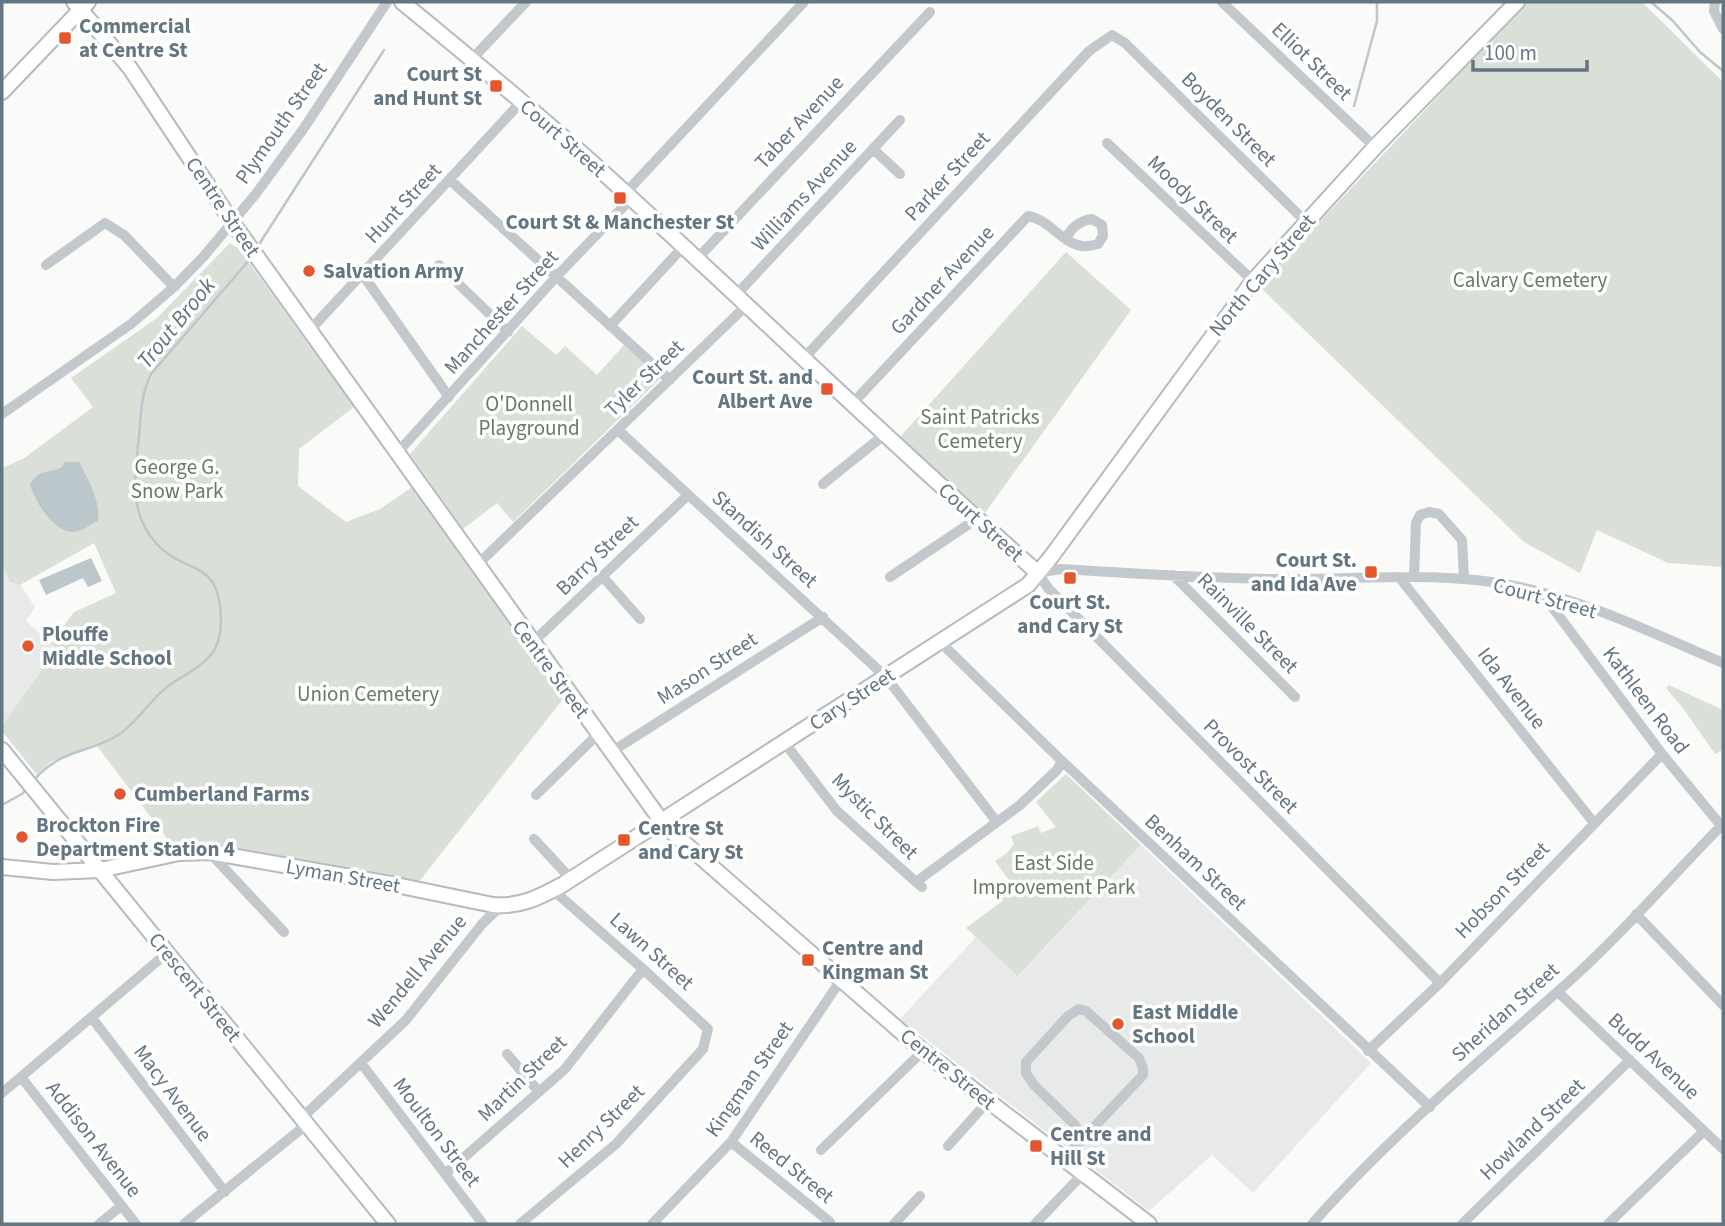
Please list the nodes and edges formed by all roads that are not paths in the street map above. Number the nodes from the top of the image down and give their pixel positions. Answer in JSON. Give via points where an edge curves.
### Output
{"nodes":[{"id":1,"x":387,"y":2,"type":"edge"},
{"id":2,"x":402,"y":2,"type":"edge"},
{"id":3,"x":526,"y":2,"type":"edge"},
{"id":4,"x":804,"y":2,"type":"edge"},
{"id":5,"x":1222,"y":2,"type":"edge"},
{"id":6,"x":1517,"y":2,"type":"edge"},
{"id":7,"x":1715,"y":2,"type":"edge"},
{"id":8,"x":80,"y":4,"type":"edge"},
{"id":9,"x":930,"y":12,"type":"dead end"},
{"id":10,"x":1723,"y":29,"type":"edge"},
{"id":11,"x":1125,"y":43,"type":"joint"},
{"id":12,"x":472,"y":59,"type":"junction"},
{"id":13,"x":2,"y":92,"type":"edge"},
{"id":14,"x":522,"y":102,"type":"junction"},
{"id":15,"x":900,"y":120,"type":"dead end"},
{"id":16,"x":1107,"y":143,"type":"dead end"},
{"id":17,"x":1375,"y":147,"type":"junction"},
{"id":18,"x":873,"y":149,"type":"junction"},
{"id":19,"x":900,"y":174,"type":"dead end"},
{"id":20,"x":450,"y":180,"type":"junction"},
{"id":21,"x":628,"y":196,"type":"junction"},
{"id":22,"x":232,"y":222,"type":"junction"},
{"id":23,"x":1306,"y":222,"type":"junction"},
{"id":24,"x":1066,"y":239,"type":"dead end"},
{"id":25,"x":683,"y":247,"type":"junction"},
{"id":26,"x":696,"y":259,"type":"junction"},
{"id":27,"x":439,"y":264,"type":"dead end"},
{"id":28,"x":46,"y":265,"type":"dead end"},
{"id":29,"x":363,"y":275,"type":"junction"},
{"id":30,"x":556,"y":277,"type":"junction"},
{"id":31,"x":1253,"y":281,"type":"junction"},
{"id":32,"x":174,"y":288,"type":"junction"},
{"id":33,"x":741,"y":300,"type":"junction"},
{"id":34,"x":610,"y":326,"type":"junction"},
{"id":35,"x":310,"y":330,"type":"junction"},
{"id":36,"x":508,"y":332,"type":"junction"},
{"id":37,"x":804,"y":358,"type":"junction"},
{"id":38,"x":670,"y":380,"type":"junction"},
{"id":39,"x":449,"y":397,"type":"junction"},
{"id":40,"x":852,"y":404,"type":"junction"},
{"id":41,"x":2,"y":414,"type":"edge"},
{"id":42,"x":618,"y":430,"type":"junction"},
{"id":43,"x":884,"y":435,"type":"junction"},
{"id":44,"x":398,"y":452,"type":"junction"},
{"id":45,"x":823,"y":484,"type":"dead end"},
{"id":46,"x":688,"y":495,"type":"junction"},
{"id":47,"x":978,"y":518,"type":"junction"},
{"id":48,"x":1060,"y":545,"type":"junction"},
{"id":49,"x":477,"y":565,"type":"junction"},
{"id":50,"x":1075,"y":570,"type":"junction"},
{"id":51,"x":1038,"y":573,"type":"junction"},
{"id":52,"x":1173,"y":575,"type":"junction"},
{"id":53,"x":1414,"y":576,"type":"junction"},
{"id":54,"x":603,"y":577,"type":"junction"},
{"id":55,"x":890,"y":577,"type":"dead end"},
{"id":56,"x":1399,"y":577,"type":"junction"},
{"id":57,"x":1464,"y":578,"type":"junction"},
{"id":58,"x":1541,"y":592,"type":"junction"},
{"id":59,"x":823,"y":617,"type":"junction"},
{"id":60,"x":640,"y":619,"type":"dead end"},
{"id":61,"x":940,"y":642,"type":"junction"},
{"id":62,"x":533,"y":643,"type":"junction"},
{"id":63,"x":1723,"y":663,"type":"edge"},
{"id":64,"x":886,"y":677,"type":"junction"},
{"id":65,"x":1296,"y":697,"type":"dead end"},
{"id":66,"x":598,"y":734,"type":"junction"},
{"id":67,"x":784,"y":742,"type":"junction"},
{"id":68,"x":611,"y":752,"type":"junction"},
{"id":69,"x":3,"y":753,"type":"edge"},
{"id":70,"x":1662,"y":754,"type":"junction"},
{"id":71,"x":1062,"y":761,"type":"junction"},
{"id":72,"x":536,"y":795,"type":"dead end"},
{"id":73,"x":661,"y":820,"type":"junction"},
{"id":74,"x":996,"y":821,"type":"junction"},
{"id":75,"x":1594,"y":823,"type":"junction"},
{"id":76,"x":1722,"y":827,"type":"edge"},
{"id":77,"x":534,"y":839,"type":"dead end"},
{"id":78,"x":209,"y":852,"type":"junction"},
{"id":79,"x":2,"y":867,"type":"edge"},
{"id":80,"x":100,"y":870,"type":"junction"},
{"id":81,"x":571,"y":879,"type":"junction"},
{"id":82,"x":552,"y":890,"type":"junction"},
{"id":83,"x":501,"y":906,"type":"junction"},
{"id":84,"x":1636,"y":914,"type":"junction"},
{"id":85,"x":284,"y":932,"type":"dead end"},
{"id":86,"x":167,"y":953,"type":"junction"},
{"id":87,"x":643,"y":969,"type":"junction"},
{"id":88,"x":841,"y":980,"type":"junction"},
{"id":89,"x":1440,"y":983,"type":"junction"},
{"id":90,"x":1558,"y":992,"type":"junction"},
{"id":91,"x":1723,"y":1005,"type":"edge"},
{"id":92,"x":92,"y":1018,"type":"junction"},
{"id":93,"x":703,"y":1049,"type":"joint"},
{"id":94,"x":923,"y":1051,"type":"junction"},
{"id":95,"x":1368,"y":1051,"type":"junction"},
{"id":96,"x":507,"y":1054,"type":"dead end"},
{"id":97,"x":1630,"y":1060,"type":"junction"},
{"id":98,"x":361,"y":1063,"type":"junction"},
{"id":99,"x":21,"y":1077,"type":"junction"},
{"id":100,"x":539,"y":1092,"type":"junction"},
{"id":101,"x":2,"y":1093,"type":"edge"},
{"id":102,"x":988,"y":1101,"type":"junction"},
{"id":103,"x":1430,"y":1107,"type":"junction"},
{"id":104,"x":303,"y":1120,"type":"junction"},
{"id":105,"x":1704,"y":1131,"type":"junction"},
{"id":106,"x":1083,"y":1138,"type":"junction"},
{"id":107,"x":731,"y":1142,"type":"junction"},
{"id":108,"x":948,"y":1146,"type":"dead end"},
{"id":109,"x":1723,"y":1149,"type":"edge"},
{"id":110,"x":821,"y":1150,"type":"dead end"},
{"id":111,"x":1064,"y":1159,"type":"junction"},
{"id":112,"x":1081,"y":1172,"type":"junction"},
{"id":113,"x":445,"y":1174,"type":"junction"},
{"id":114,"x":225,"y":1192,"type":"junction"},
{"id":115,"x":920,"y":1196,"type":"dead end"},
{"id":116,"x":121,"y":1206,"type":"junction"},
{"id":117,"x":830,"y":1222,"type":"dead end"},
{"id":118,"x":99,"y":1224,"type":"edge"},
{"id":119,"x":136,"y":1224,"type":"edge"},
{"id":120,"x":184,"y":1224,"type":"edge"},
{"id":121,"x":388,"y":1224,"type":"edge"},
{"id":122,"x":483,"y":1224,"type":"edge"},
{"id":123,"x":520,"y":1224,"type":"edge"},
{"id":124,"x":652,"y":1224,"type":"edge"},
{"id":125,"x":894,"y":1224,"type":"edge"},
{"id":126,"x":1035,"y":1224,"type":"edge"},
{"id":127,"x":1149,"y":1224,"type":"edge"},
{"id":128,"x":1312,"y":1224,"type":"edge"},
{"id":129,"x":1462,"y":1224,"type":"edge"},
{"id":130,"x":1608,"y":1224,"type":"edge"}],
"edges":[{"from":1,"to":22,"type":"street","name":"Plymouth Street","via":[[304,128]]},
{"from":2,"to":12,"type":"main road","name":"Court Street"},
{"from":3,"to":12,"type":"street"},
{"from":4,"to":21,"type":"street","name":"Manchester Street","via":[[632,186]]},
{"from":5,"to":17,"type":"street","name":"Elliot Street"},
{"from":6,"to":17,"type":"main road","name":"North Cary Street"},
{"from":7,"to":10,"type":"street","via":[[1714,11]]},
{"from":8,"to":13,"type":"main road"},
{"from":8,"to":22,"type":"main road","name":"Centre Street","via":[[130,68]]},
{"from":9,"to":26,"type":"street","name":"Taber Avenue"},
{"from":11,"to":23,"type":"street","name":"Boyden Street"},
{"from":11,"to":37,"type":"street","name":"Parker Street","via":[[1112,35],[1089,51]]},
{"from":12,"to":14,"type":"main road","name":"Court Street"},
{"from":14,"to":20,"type":"street","name":"Hunt Street"},
{"from":14,"to":21,"type":"main road","name":"Court Street"},
{"from":15,"to":18,"type":"street","name":"Williams Avenue"},
{"from":16,"to":31,"type":"street","name":"Moody Street"},
{"from":17,"to":23,"type":"main road","name":"North Cary Street"},
{"from":18,"to":19,"type":"street"},
{"from":18,"to":33,"type":"street","name":"Williams Avenue"},
{"from":20,"to":29,"type":"street","name":"Hunt Street"},
{"from":20,"to":30,"type":"street"},
{"from":21,"to":25,"type":"main road","name":"Court Street"},
{"from":21,"to":30,"type":"street","name":"Manchester Street","via":[[626,204]]},
{"from":22,"to":32,"type":"street","name":"Plymouth Street"},
{"from":22,"to":35,"type":"main road","name":"Centre Street"},
{"from":23,"to":31,"type":"main road","name":"North Cary Street"},
{"from":24,"to":40,"type":"street","name":"Gardner Avenue","via":[[1038,217],[1028,216]]},
{"from":25,"to":26,"type":"main road","name":"Court Street"},
{"from":25,"to":34,"type":"street"},
{"from":26,"to":33,"type":"main road","name":"Court Street"},
{"from":27,"to":36,"type":"street"},
{"from":28,"to":32,"type":"street","via":[[105,223],[124,235]]},
{"from":29,"to":35,"type":"street","name":"Hunt Street"},
{"from":29,"to":39,"type":"street"},
{"from":30,"to":34,"type":"street"},
{"from":30,"to":36,"type":"street","name":"Manchester Street"},
{"from":31,"to":48,"type":"main road","name":"North Cary Street"},
{"from":32,"to":41,"type":"street","name":"Plymouth Street","via":[[131,324]]},
{"from":33,"to":37,"type":"main road","name":"Court Street"},
{"from":33,"to":38,"type":"street","name":"Tyler Street"},
{"from":34,"to":38,"type":"street"},
{"from":35,"to":44,"type":"main road","name":"Centre Street"},
{"from":36,"to":39,"type":"street","name":"Manchester Street"},
{"from":37,"to":40,"type":"main road","name":"Court Street"},
{"from":38,"to":42,"type":"street","name":"Tyler Street"},
{"from":39,"to":44,"type":"street","name":"Manchester Street"},
{"from":40,"to":43,"type":"main road","name":"Court Street"},
{"from":42,"to":46,"type":"street","name":"Standish Street"},
{"from":42,"to":49,"type":"street","name":"Tyler Street"},
{"from":43,"to":45,"type":"street"},
{"from":43,"to":47,"type":"main road","name":"Court Street"},
{"from":44,"to":49,"type":"main road","name":"Centre Street"},
{"from":46,"to":54,"type":"street","name":"Barry Street"},
{"from":46,"to":59,"type":"street","name":"Standish Street"},
{"from":47,"to":51,"type":"main road","name":"Court Street"},
{"from":47,"to":55,"type":"street"},
{"from":48,"to":50,"type":"street","via":[[1063,558]]},
{"from":48,"to":51,"type":"main road","name":"North Cary Street"},
{"from":49,"to":62,"type":"main road","name":"Centre Street"},
{"from":50,"to":51,"type":"street","name":"Court Street"},
{"from":50,"to":52,"type":"street","name":"Court Street"},
{"from":51,"to":61,"type":"main road","name":"Cary Street","via":[[1022,589]]},
{"from":51,"to":89,"type":"street","name":"Provost Street"},
{"from":52,"to":56,"type":"street","name":"Court Street","via":[[1280,580]]},
{"from":52,"to":65,"type":"street","name":"Rainville Street"},
{"from":53,"to":56,"type":"street","name":"Court Street"},
{"from":53,"to":57,"type":"street","name":"Court Street"},
{"from":53,"to":57,"type":"street","via":[[1416,523],[1420,515],[1429,512],[1439,514],[1462,540]]},
{"from":54,"to":60,"type":"street"},
{"from":54,"to":62,"type":"street","name":"Barry Street"},
{"from":56,"to":75,"type":"street","name":"Ida Avenue"},
{"from":57,"to":58,"type":"street","name":"Court Street"},
{"from":58,"to":63,"type":"street","name":"Court Street"},
{"from":58,"to":70,"type":"street","name":"Kathleen Road"},
{"from":59,"to":64,"type":"street","name":"Standish Street"},
{"from":59,"to":68,"type":"street","name":"Mason Street"},
{"from":61,"to":64,"type":"main road","name":"Cary Street"},
{"from":61,"to":71,"type":"street","name":"Benham Street"},
{"from":62,"to":66,"type":"main road","name":"Centre Street"},
{"from":64,"to":67,"type":"main road","name":"Cary Street"},
{"from":64,"to":74,"type":"street","name":"Standish Street"},
{"from":66,"to":68,"type":"main road","name":"Centre Street"},
{"from":66,"to":72,"type":"street"},
{"from":67,"to":73,"type":"main road","name":"Cary Street"},
{"from":67,"to":74,"type":"street","name":"Mystic Street","via":[[837,811],[919,885]]},
{"from":68,"to":73,"type":"main road","name":"Centre Street"},
{"from":69,"to":80,"type":"main road","name":"Crescent Street"},
{"from":70,"to":75,"type":"street","name":"Hobson Street"},
{"from":70,"to":76,"type":"street","name":"Kathleen Road"},
{"from":71,"to":74,"type":"street","via":[[1020,805]]},
{"from":71,"to":95,"type":"street","name":"Benham Street"},
{"from":73,"to":81,"type":"main road","name":"Lyman Street"},
{"from":73,"to":88,"type":"main road","name":"Centre Street"},
{"from":75,"to":89,"type":"street","name":"Hobson Street"},
{"from":76,"to":84,"type":"street","name":"Sheridan Street"},
{"from":77,"to":81,"type":"street"},
{"from":78,"to":80,"type":"main road","name":"Lyman Street","via":[[179,853]]},
{"from":78,"to":83,"type":"main road","name":"Lyman Street"},
{"from":78,"to":85,"type":"street"},
{"from":79,"to":80,"type":"main road","name":"Lyman Street"},
{"from":80,"to":86,"type":"main road","name":"Crescent Street"},
{"from":81,"to":82,"type":"main road","name":"Lyman Street"},
{"from":82,"to":83,"type":"main road","name":"Lyman Street","via":[[526,903]]},
{"from":82,"to":87,"type":"street","name":"Lawn Street"},
{"from":83,"to":98,"type":"street","name":"Wendell Avenue","via":[[407,1020]]},
{"from":84,"to":90,"type":"street","name":"Sheridan Street"},
{"from":84,"to":91,"type":"street"},
{"from":86,"to":92,"type":"street"},
{"from":86,"to":104,"type":"main road","name":"Crescent Street"},
{"from":87,"to":93,"type":"street","name":"Lawn Street","via":[[708,1029]]},
{"from":87,"to":100,"type":"street","name":"Martin Street","via":[[565,1069]]},
{"from":88,"to":94,"type":"main road","name":"Centre Street"},
{"from":88,"to":107,"type":"street","name":"Kingman Street"},
{"from":89,"to":95,"type":"street","name":"Hobson Street"},
{"from":90,"to":97,"type":"street","name":"Budd Avenue"},
{"from":90,"to":103,"type":"street","name":"Sheridan Street"},
{"from":92,"to":99,"type":"street"},
{"from":92,"to":114,"type":"street","name":"Macy Avenue"},
{"from":93,"to":123,"type":"street","name":"Henry Street","via":[[616,1144]]},
{"from":94,"to":102,"type":"main road","name":"Centre Street"},
{"from":94,"to":110,"type":"street"},
{"from":95,"to":103,"type":"street","name":"Benham Street"},
{"from":96,"to":100,"type":"street"},
{"from":97,"to":105,"type":"street","name":"Budd Avenue"},
{"from":97,"to":129,"type":"street","name":"Howland Street"},
{"from":98,"to":104,"type":"street","name":"Wendell Avenue"},
{"from":98,"to":113,"type":"street","name":"Moulton Street"},
{"from":99,"to":101,"type":"street"},
{"from":99,"to":116,"type":"street","name":"Addison Avenue"},
{"from":100,"to":113,"type":"street","name":"Martin Street"},
{"from":102,"to":108,"type":"street"},
{"from":102,"to":111,"type":"main road","name":"Centre Street"},
{"from":103,"to":128,"type":"street","name":"Sheridan Street"},
{"from":104,"to":114,"type":"street","name":"Wendell Avenue","via":[[301,1129]]},
{"from":104,"to":121,"type":"main road","name":"Crescent Street"},
{"from":105,"to":109,"type":"street","name":"Budd Avenue"},
{"from":105,"to":130,"type":"street"},
{"from":106,"to":106,"type":"street","via":[[1143,1075],[1143,1068],[1139,1058],[1079,1009],[1026,1062],[1026,1073]]},
{"from":106,"to":111,"type":"street"},
{"from":107,"to":117,"type":"street","name":"Reed Street"},
{"from":107,"to":124,"type":"street","name":"Kingman Street"},
{"from":111,"to":112,"type":"main road","name":"Centre Street"},
{"from":112,"to":126,"type":"street"},
{"from":112,"to":127,"type":"main road","name":"Centre Street"},
{"from":113,"to":122,"type":"street","name":"Moulton Street"},
{"from":114,"to":120,"type":"street","name":"Wendell Avenue"},
{"from":115,"to":125,"type":"street"},
{"from":116,"to":118,"type":"street"},
{"from":116,"to":119,"type":"street","name":"Addison Avenue"}]}
